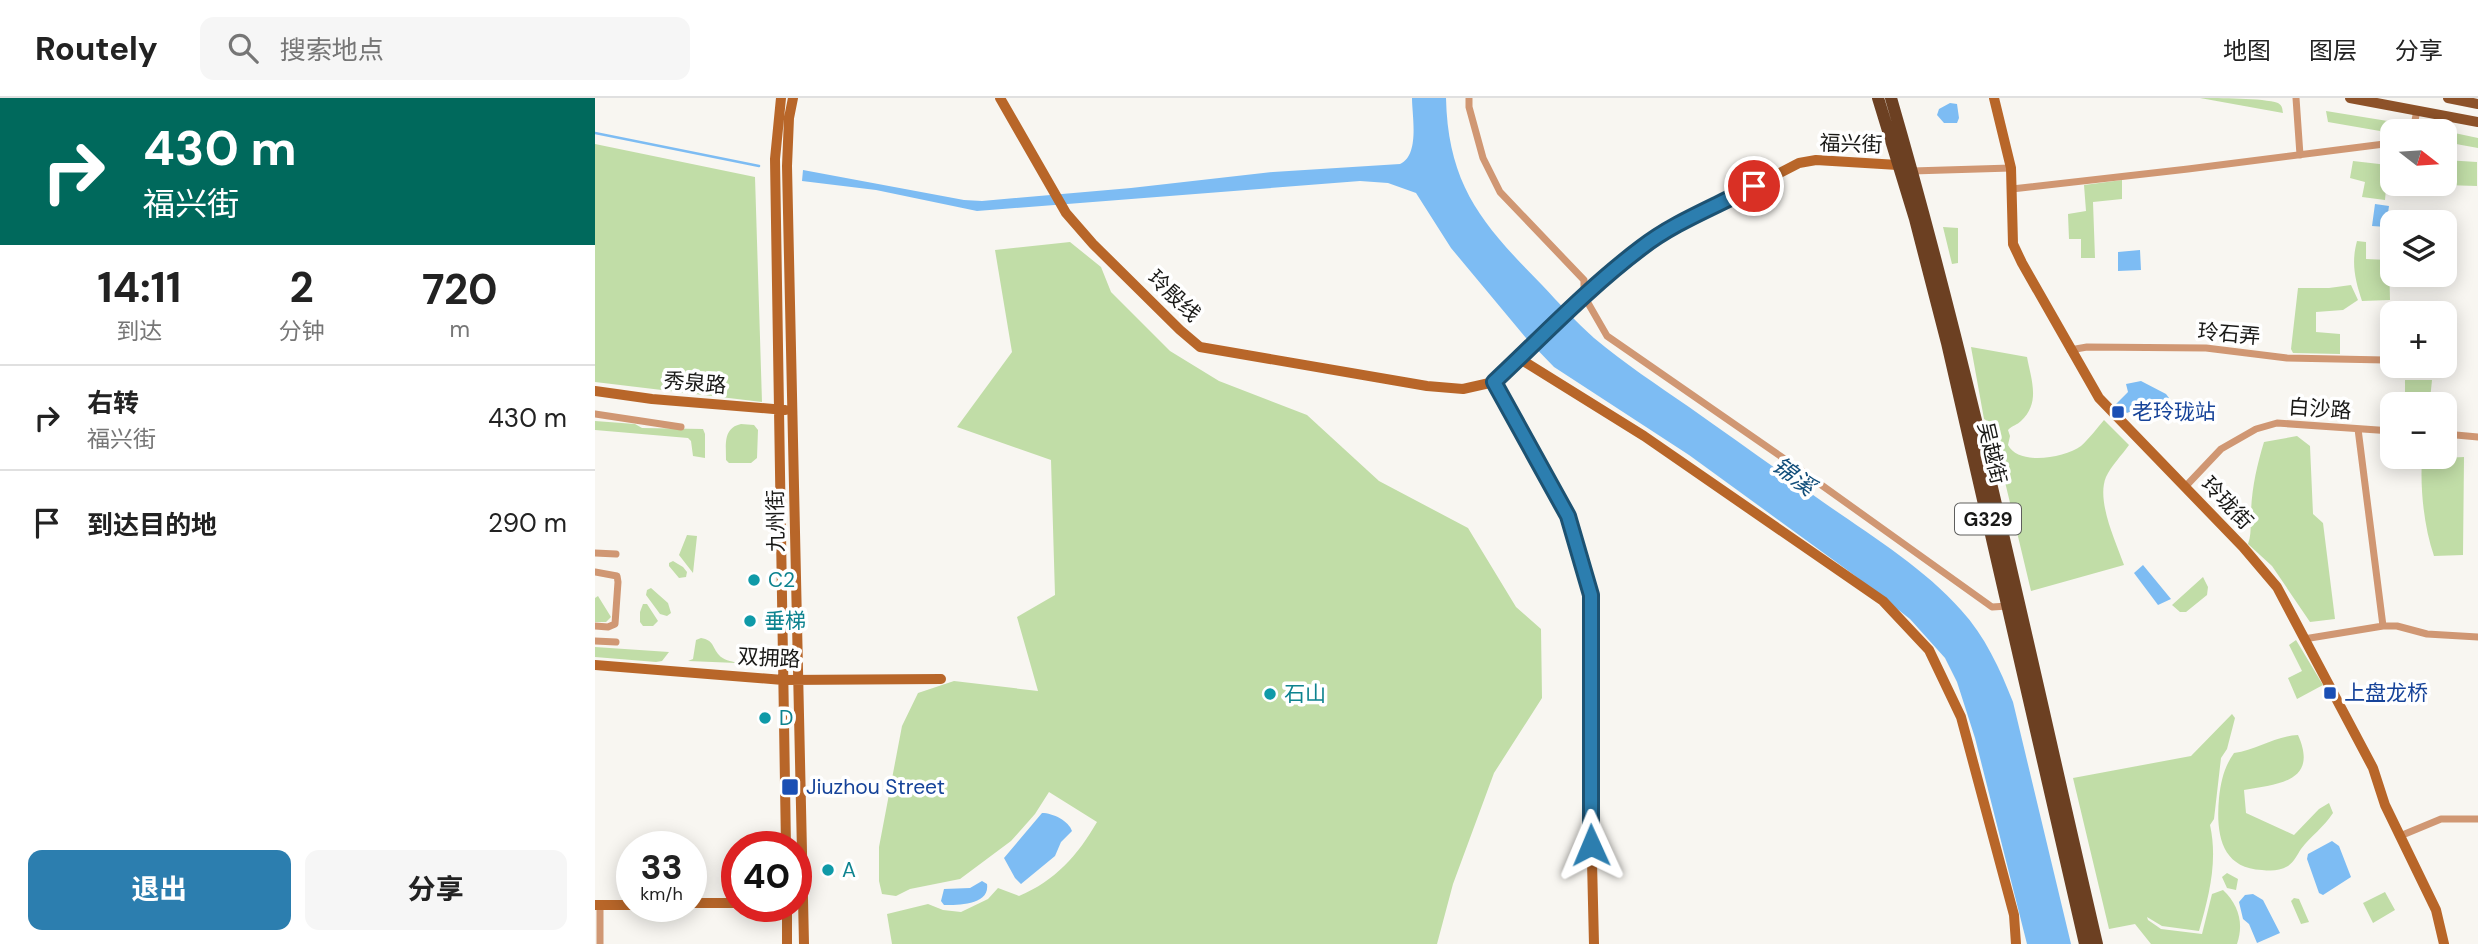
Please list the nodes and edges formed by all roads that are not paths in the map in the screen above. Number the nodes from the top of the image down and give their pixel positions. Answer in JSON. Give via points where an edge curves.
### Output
{"nodes":[{"id":1,"x":781,"y":98,"type":"edge"},
{"id":2,"x":793,"y":98,"type":"edge"},
{"id":3,"x":1000,"y":98,"type":"edge"},
{"id":4,"x":1469,"y":98,"type":"edge"},
{"id":5,"x":1878,"y":98,"type":"edge"},
{"id":6,"x":1892,"y":98,"type":"edge"},
{"id":7,"x":1994,"y":98,"type":"edge"},
{"id":8,"x":2296,"y":98,"type":"edge"},
{"id":9,"x":2350,"y":98,"type":"edge"},
{"id":10,"x":2448,"y":98,"type":"edge"},
{"id":11,"x":2478,"y":104,"type":"edge"},
{"id":12,"x":2417,"y":110,"type":"junction"},
{"id":13,"x":2415,"y":119,"type":"edge"},
{"id":14,"x":2478,"y":122,"type":"edge"},
{"id":15,"x":2380,"y":145,"type":"edge"},
{"id":16,"x":2300,"y":155,"type":"junction"},
{"id":17,"x":1898,"y":165,"type":"junction"},
{"id":18,"x":2011,"y":168,"type":"junction"},
{"id":19,"x":1912,"y":171,"type":"junction"},
{"id":20,"x":2012,"y":189,"type":"junction"},
{"id":21,"x":1584,"y":296,"type":"junction"},
{"id":22,"x":2070,"y":349,"type":"junction"},
{"id":23,"x":1520,"y":359,"type":"junction"},
{"id":24,"x":2380,"y":360,"type":"edge"},
{"id":25,"x":1494,"y":382,"type":"junction"},
{"id":26,"x":595,"y":391,"type":"edge"},
{"id":27,"x":779,"y":410,"type":"junction"},
{"id":28,"x":793,"y":411,"type":"junction"},
{"id":29,"x":595,"y":414,"type":"edge"},
{"id":30,"x":681,"y":427,"type":"dead end"},
{"id":31,"x":2358,"y":429,"type":"junction"},
{"id":32,"x":2380,"y":430,"type":"edge"},
{"id":33,"x":2457,"y":435,"type":"edge"},
{"id":34,"x":2478,"y":437,"type":"edge"},
{"id":35,"x":2185,"y":487,"type":"junction"},
{"id":36,"x":595,"y":553,"type":"edge"},
{"id":37,"x":616,"y":554,"type":"dead end"},
{"id":38,"x":595,"y":572,"type":"edge"},
{"id":39,"x":2008,"y":606,"type":"junction"},
{"id":40,"x":595,"y":626,"type":"edge"},
{"id":41,"x":2383,"y":626,"type":"junction"},
{"id":42,"x":2478,"y":637,"type":"edge"},
{"id":43,"x":2304,"y":639,"type":"junction"},
{"id":44,"x":595,"y":641,"type":"edge"},
{"id":45,"x":616,"y":642,"type":"dead end"},
{"id":46,"x":595,"y":665,"type":"edge"},
{"id":47,"x":941,"y":679,"type":"dead end"},
{"id":48,"x":783,"y":680,"type":"junction"},
{"id":49,"x":799,"y":680,"type":"junction"},
{"id":50,"x":2478,"y":819,"type":"edge"},
{"id":51,"x":786,"y":831,"type":"edge"},
{"id":52,"x":800,"y":831,"type":"edge"},
{"id":53,"x":2400,"y":836,"type":"junction"},
{"id":54,"x":598,"y":905,"type":"edge"},
{"id":55,"x":616,"y":905,"type":"edge"},
{"id":56,"x":787,"y":922,"type":"edge"},
{"id":57,"x":802,"y":922,"type":"edge"},
{"id":58,"x":598,"y":934,"type":"edge"},
{"id":59,"x":787,"y":944,"type":"edge"},
{"id":60,"x":804,"y":944,"type":"edge"},
{"id":61,"x":1594,"y":944,"type":"edge"},
{"id":62,"x":2016,"y":944,"type":"edge"},
{"id":63,"x":2085,"y":944,"type":"edge"},
{"id":64,"x":2097,"y":944,"type":"edge"},
{"id":65,"x":2444,"y":944,"type":"edge"}],
"edges":[{"from":1,"to":27,"type":"street","name":"九州街","via":[[775,159]]},
{"from":2,"to":28,"type":"street","name":"九州街","via":[[787,166]]},
{"from":3,"to":25,"type":"street","name":"玲殷线","via":[[1066,213],[1200,347],[1427,386],[1463,389]]},
{"from":4,"to":21,"type":"street","via":[[1483,158],[1500,192],[1584,280]]},
{"from":5,"to":17,"type":"highway","name":"吴越街","number":"G329"},
{"from":6,"to":19,"type":"highway","name":"吴越街","number":"G329"},
{"from":7,"to":18,"type":"street","name":"玲珑街"},
{"from":8,"to":16,"type":"street"},
{"from":9,"to":12,"type":"main road"},
{"from":10,"to":11,"type":"main road"},
{"from":12,"to":13,"type":"street"},
{"from":12,"to":14,"type":"main road"},
{"from":15,"to":16,"type":"street"},
{"from":16,"to":20,"type":"street"},
{"from":17,"to":21,"type":"street","name":"福兴街","via":[[1799,163],[1641,247]]},
{"from":17,"to":39,"type":"highway","name":"吴越街","number":"G329","via":[[1947,343]]},
{"from":18,"to":19,"type":"street"},
{"from":18,"to":20,"type":"street","name":"玲珑街"},
{"from":19,"to":64,"type":"highway","name":"吴越街","number":"G329","via":[[1961,354]]},
{"from":20,"to":22,"type":"street","name":"玲珑街","via":[[2013,244]]},
{"from":21,"to":23,"type":"street","name":"福兴街"},
{"from":21,"to":39,"type":"street","via":[[1607,336],[1992,607]]},
{"from":22,"to":24,"type":"street","name":"玲石弄","via":[[2206,348],[2287,358]]},
{"from":22,"to":35,"type":"street","name":"玲珑街","via":[[2099,398]]},
{"from":23,"to":25,"type":"street","name":"福兴街"},
{"from":23,"to":62,"type":"street","via":[[1644,436],[1883,601],[1929,650],[1961,717],[2014,915]]},
{"from":25,"to":61,"type":"street","via":[[1568,516],[1591,595]]},
{"from":26,"to":27,"type":"street","name":"秀泉路"},
{"from":27,"to":28,"type":"street","name":"秀泉路"},
{"from":27,"to":48,"type":"street","name":"九州街"},
{"from":28,"to":49,"type":"street","name":"九州街"},
{"from":29,"to":30,"type":"street"},
{"from":31,"to":32,"type":"street","name":"白沙路"},
{"from":31,"to":35,"type":"street","name":"白沙路","via":[[2277,423],[2256,429],[2221,449]]},
{"from":31,"to":41,"type":"street"},
{"from":33,"to":34,"type":"street"},
{"from":35,"to":43,"type":"street","name":"玲珑街","via":[[2277,587]]},
{"from":36,"to":37,"type":"street"},
{"from":38,"to":40,"type":"street","via":[[613,574],[618,582],[615,624]]},
{"from":39,"to":63,"type":"highway","name":"吴越街","number":"G329"},
{"from":41,"to":42,"type":"street"},
{"from":41,"to":43,"type":"street"},
{"from":43,"to":53,"type":"street","name":"玲珑街","via":[[2373,768]]},
{"from":44,"to":45,"type":"street"},
{"from":46,"to":48,"type":"street","name":"双拥路"},
{"from":47,"to":49,"type":"street","name":"双拥路"},
{"from":48,"to":49,"type":"street","name":"双拥路"},
{"from":48,"to":51,"type":"street","name":"九州街"},
{"from":49,"to":52,"type":"street","name":"九州街"},
{"from":50,"to":53,"type":"street","via":[[2441,819]]},
{"from":53,"to":65,"type":"street","name":"玲珑街","via":[[2436,910]]},
{"from":54,"to":55,"type":"street"},
{"from":54,"to":58,"type":"street"},
{"from":56,"to":59,"type":"street"},
{"from":57,"to":60,"type":"street","name":"九州街"}]}
